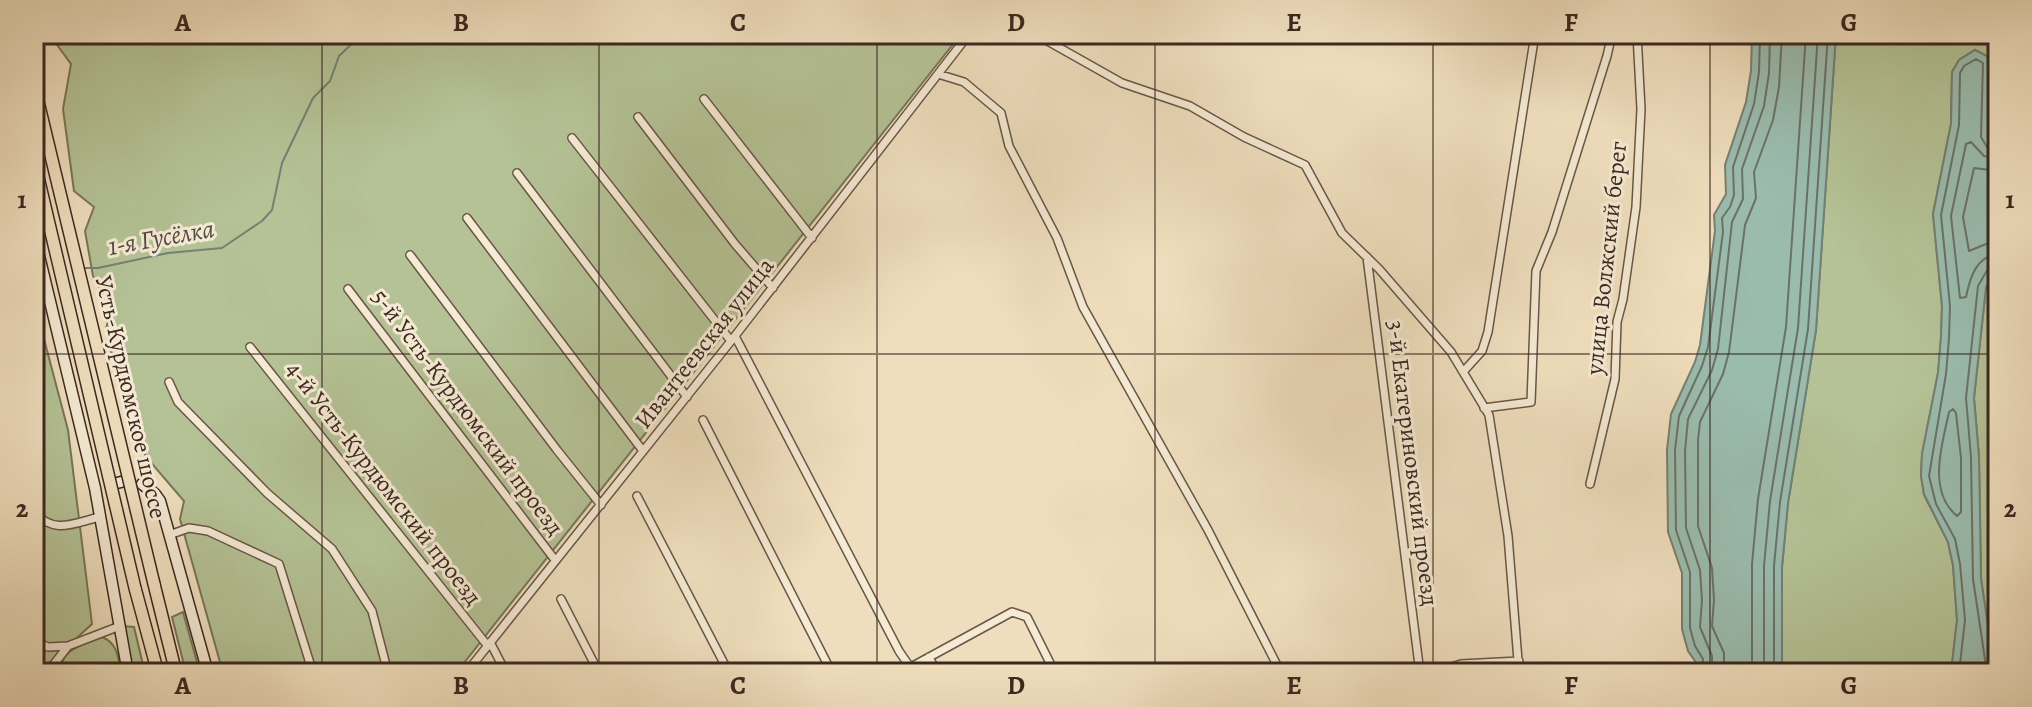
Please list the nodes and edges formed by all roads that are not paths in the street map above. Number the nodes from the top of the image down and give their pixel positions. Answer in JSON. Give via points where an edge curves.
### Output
{"nodes":[{"id":1,"x":969,"y":34,"type":"edge"},
{"id":2,"x":1035,"y":34,"type":"edge"},
{"id":3,"x":1535,"y":34,"type":"edge"},
{"id":4,"x":1612,"y":34,"type":"edge"},
{"id":5,"x":1637,"y":34,"type":"edge"},
{"id":6,"x":938,"y":74,"type":"junction"},
{"id":7,"x":34,"y":85,"type":"edge"},
{"id":8,"x":704,"y":99,"type":"dead end"},
{"id":9,"x":638,"y":117,"type":"dead end"},
{"id":10,"x":572,"y":138,"type":"dead end"},
{"id":11,"x":34,"y":160,"type":"edge"},
{"id":12,"x":517,"y":173,"type":"dead end"},
{"id":13,"x":467,"y":218,"type":"dead end"},
{"id":14,"x":34,"y":235,"type":"edge"},
{"id":15,"x":812,"y":238,"type":"junction"},
{"id":16,"x":410,"y":255,"type":"dead end"},
{"id":17,"x":1367,"y":257,"type":"junction"},
{"id":18,"x":773,"y":288,"type":"junction"},
{"id":19,"x":348,"y":289,"type":"dead end"},
{"id":20,"x":733,"y":338,"type":"junction"},
{"id":21,"x":250,"y":347,"type":"dead end"},
{"id":22,"x":1463,"y":372,"type":"junction"},
{"id":23,"x":169,"y":382,"type":"dead end"},
{"id":24,"x":687,"y":397,"type":"junction"},
{"id":25,"x":1484,"y":408,"type":"junction"},
{"id":26,"x":703,"y":420,"type":"dead end"},
{"id":27,"x":643,"y":451,"type":"junction"},
{"id":28,"x":142,"y":484,"type":"dead end"},
{"id":29,"x":1590,"y":484,"type":"dead end"},
{"id":30,"x":637,"y":496,"type":"dead end"},
{"id":31,"x":601,"y":505,"type":"junction"},
{"id":32,"x":34,"y":512,"type":"edge"},
{"id":33,"x":100,"y":517,"type":"junction"},
{"id":34,"x":169,"y":535,"type":"junction"},
{"id":35,"x":555,"y":560,"type":"junction"},
{"id":36,"x":561,"y":599,"type":"dead end"},
{"id":37,"x":120,"y":626,"type":"junction"},
{"id":38,"x":34,"y":641,"type":"edge"},
{"id":39,"x":488,"y":644,"type":"junction"},
{"id":40,"x":68,"y":646,"type":"junction"},
{"id":41,"x":929,"y":657,"type":"junction"},
{"id":42,"x":1519,"y":661,"type":"junction"},
{"id":43,"x":54,"y":664,"type":"junction"},
{"id":44,"x":910,"y":667,"type":"junction"},
{"id":45,"x":1461,"y":669,"type":"edge"},
{"id":46,"x":42,"y":673,"type":"edge"},
{"id":47,"x":57,"y":673,"type":"edge"},
{"id":48,"x":128,"y":673,"type":"edge"},
{"id":49,"x":158,"y":673,"type":"edge"},
{"id":50,"x":176,"y":673,"type":"edge"},
{"id":51,"x":208,"y":673,"type":"edge"},
{"id":52,"x":313,"y":673,"type":"edge"},
{"id":53,"x":388,"y":673,"type":"edge"},
{"id":54,"x":466,"y":673,"type":"edge"},
{"id":55,"x":506,"y":673,"type":"edge"},
{"id":56,"x":599,"y":673,"type":"edge"},
{"id":57,"x":729,"y":673,"type":"edge"},
{"id":58,"x":832,"y":673,"type":"edge"},
{"id":59,"x":900,"y":673,"type":"edge"},
{"id":60,"x":937,"y":673,"type":"edge"},
{"id":61,"x":1055,"y":673,"type":"edge"},
{"id":62,"x":1281,"y":673,"type":"edge"},
{"id":63,"x":1420,"y":673,"type":"edge"},
{"id":64,"x":1433,"y":673,"type":"edge"},
{"id":65,"x":1519,"y":673,"type":"edge"}],
"edges":[{"from":1,"to":6,"type":"street","name":"Ивантеевская улица"},
{"from":2,"to":17,"type":"street","via":[[1122,83],[1190,106],[1305,165],[1342,233]]},
{"from":3,"to":22,"type":"street","via":[[1488,332],[1482,351]]},
{"from":4,"to":25,"type":"street","via":[[1536,271],[1531,402]]},
{"from":5,"to":29,"type":"street","name":"улица Волжский берег","via":[[1641,109],[1636,207],[1617,322],[1615,379]]},
{"from":6,"to":15,"type":"street","name":"Ивантеевская улица"},
{"from":6,"to":62,"type":"street","via":[[964,82],[1001,113],[1009,146],[1057,238],[1083,307]]},
{"from":7,"to":50,"type":"main road","name":"Усть-Курдюмское шоссе","bridge":true},
{"from":8,"to":15,"type":"street"},
{"from":9,"to":18,"type":"street"},
{"from":10,"to":20,"type":"street"},
{"from":11,"to":49,"type":"main road","name":"Усть-Курдюмское шоссе","bridge":true},
{"from":12,"to":24,"type":"street"},
{"from":13,"to":27,"type":"street"},
{"from":14,"to":33,"type":"street","via":[[99,487]]},
{"from":15,"to":18,"type":"street","name":"Ивантеевская улица"},
{"from":16,"to":31,"type":"street"},
{"from":17,"to":22,"type":"street"},
{"from":17,"to":63,"type":"street","name":"3-й Екатериновский проезд"},
{"from":18,"to":20,"type":"street","name":"Ивантеевская улица"},
{"from":19,"to":35,"type":"street","name":"5-й Усть-Курдюмский проезд"},
{"from":20,"to":24,"type":"street","name":"Ивантеевская улица"},
{"from":20,"to":44,"type":"street"},
{"from":21,"to":39,"type":"street","name":"4-й Усть-Курдюмский проезд"},
{"from":22,"to":25,"type":"street"},
{"from":23,"to":53,"type":"street","via":[[178,402],[256,482],[332,549],[372,611]]},
{"from":24,"to":27,"type":"street","name":"Ивантеевская улица"},
{"from":25,"to":42,"type":"street","via":[[1508,536]]},
{"from":26,"to":58,"type":"street"},
{"from":27,"to":31,"type":"street","name":"Ивантеевская улица"},
{"from":28,"to":34,"type":"street","via":[[160,501]]},
{"from":30,"to":57,"type":"street"},
{"from":31,"to":35,"type":"street","name":"Ивантеевская улица"},
{"from":32,"to":33,"type":"street","via":[[56,527]]},
{"from":33,"to":37,"type":"street"},
{"from":34,"to":51,"type":"street"},
{"from":34,"to":52,"type":"street","via":[[189,528],[208,531],[279,564]]},
{"from":35,"to":39,"type":"street","name":"Ивантеевская улица"},
{"from":36,"to":56,"type":"street"},
{"from":37,"to":40,"type":"street"},
{"from":37,"to":48,"type":"street"},
{"from":38,"to":40,"type":"street"},
{"from":39,"to":54,"type":"street","name":"Ивантеевская улица"},
{"from":39,"to":55,"type":"street","name":"4-й Усть-Курдюмский проезд"},
{"from":40,"to":43,"type":"street"},
{"from":41,"to":44,"type":"street"},
{"from":41,"to":60,"type":"street"},
{"from":41,"to":61,"type":"street","via":[[1020,612]]},
{"from":42,"to":45,"type":"street"},
{"from":42,"to":65,"type":"street"},
{"from":43,"to":46,"type":"street"},
{"from":43,"to":47,"type":"street"},
{"from":44,"to":59,"type":"street"},
{"from":45,"to":64,"type":"street"}]}
